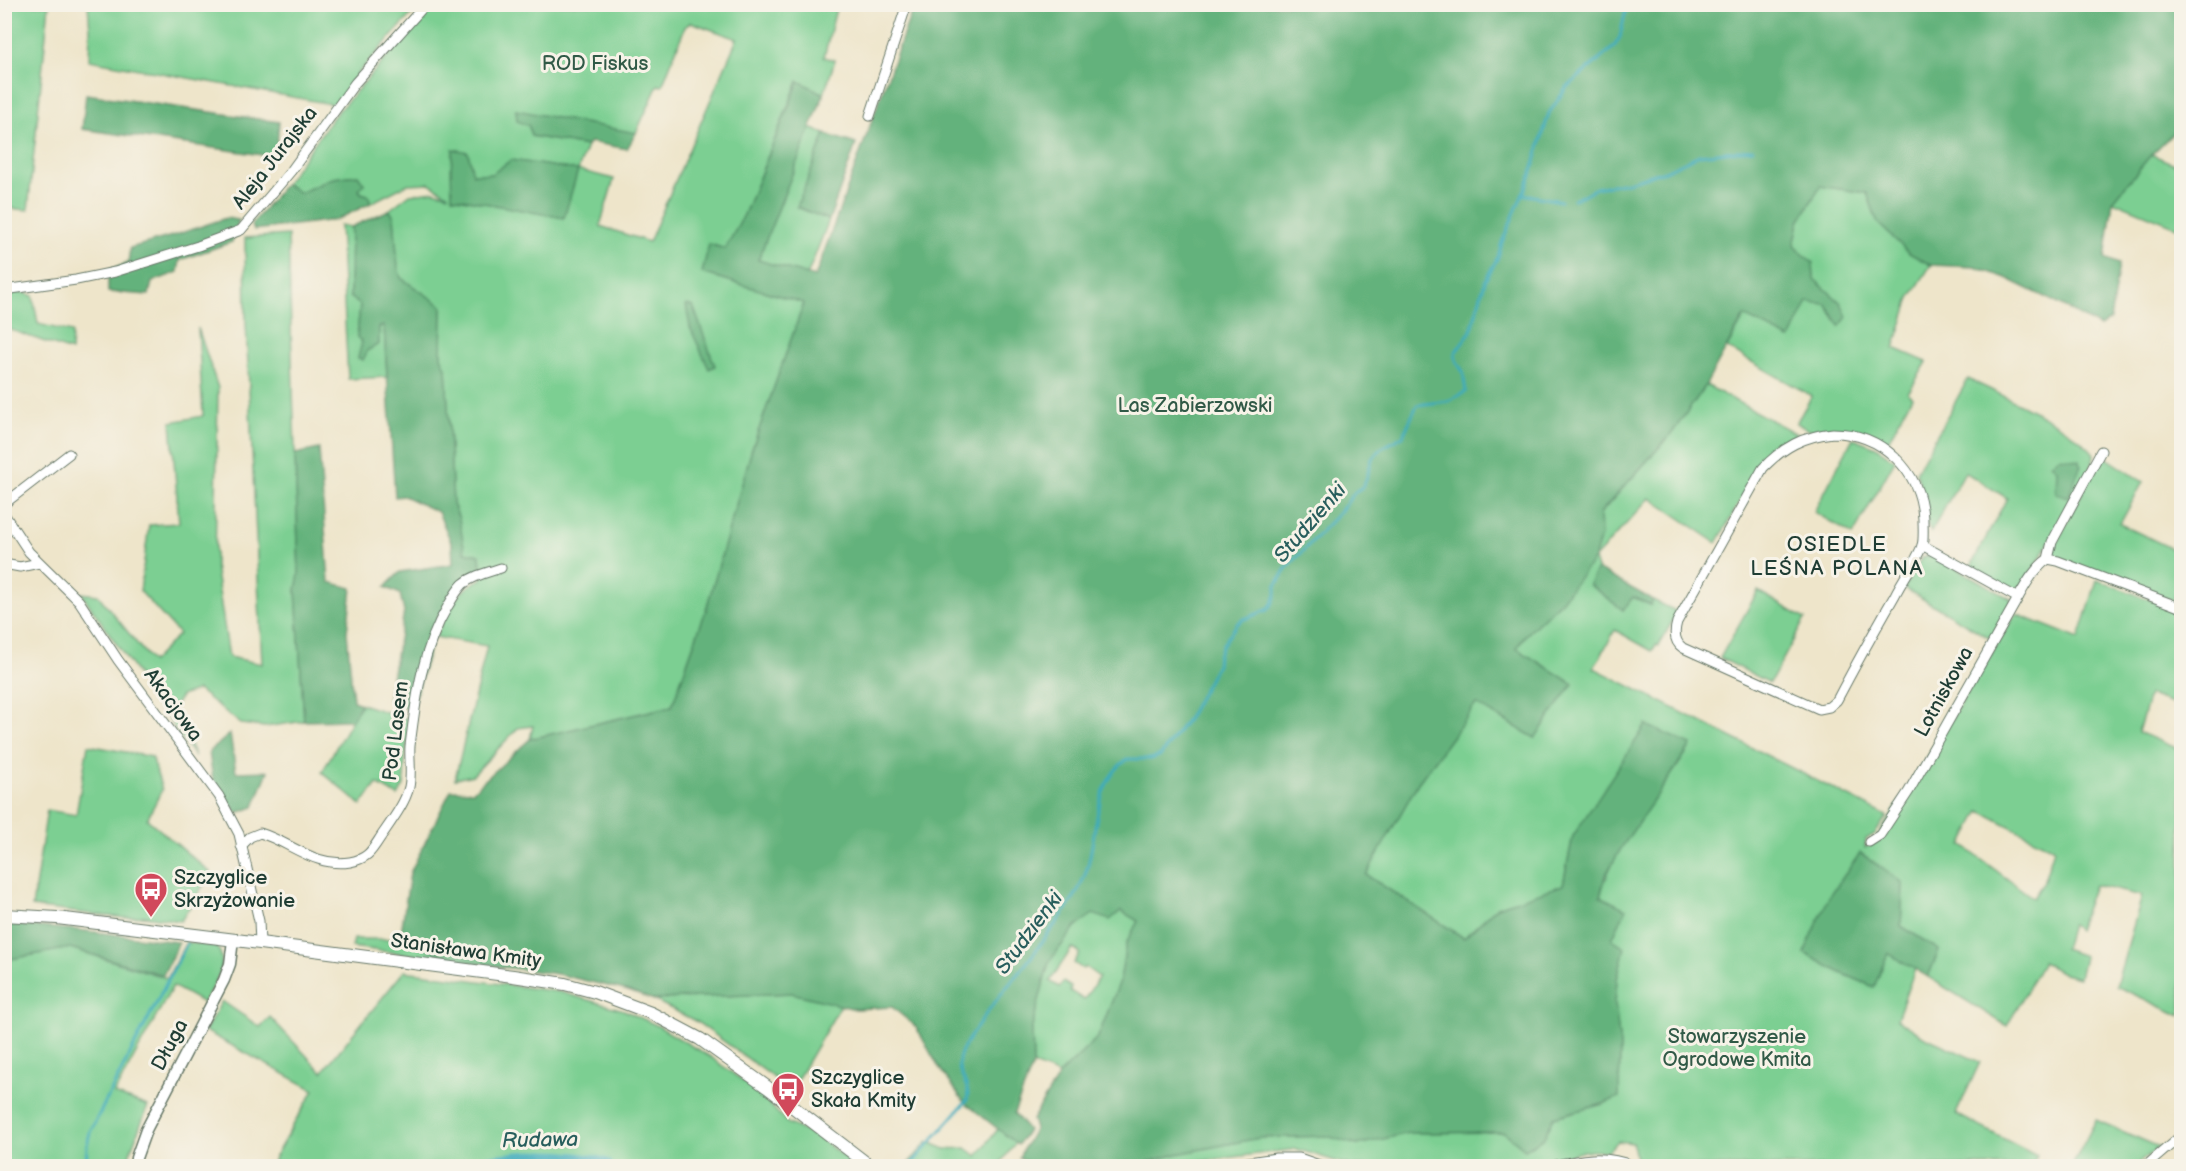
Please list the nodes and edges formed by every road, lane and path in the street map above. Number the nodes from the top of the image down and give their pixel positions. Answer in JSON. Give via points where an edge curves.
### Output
{"nodes":[{"id":1,"x":426,"y":4,"type":"edge"},
{"id":2,"x":907,"y":4,"type":"edge"},
{"id":3,"x":870,"y":116,"type":"dead end"},
{"id":4,"x":4,"y":290,"type":"edge"},
{"id":5,"x":2101,"y":451,"type":"dead end"},
{"id":6,"x":69,"y":454,"type":"dead end"},
{"id":7,"x":4,"y":504,"type":"edge"},
{"id":8,"x":4,"y":514,"type":"edge"},
{"id":9,"x":1922,"y":545,"type":"junction"},
{"id":10,"x":2048,"y":559,"type":"junction"},
{"id":11,"x":39,"y":563,"type":"junction"},
{"id":12,"x":4,"y":564,"type":"edge"},
{"id":13,"x":501,"y":568,"type":"dead end"},
{"id":14,"x":2018,"y":598,"type":"junction"},
{"id":15,"x":2181,"y":608,"type":"edge"},
{"id":16,"x":1869,"y":842,"type":"dead end"},
{"id":17,"x":241,"y":846,"type":"junction"},
{"id":18,"x":4,"y":915,"type":"edge"},
{"id":19,"x":233,"y":940,"type":"junction"},
{"id":20,"x":260,"y":943,"type":"junction"},
{"id":21,"x":2181,"y":1136,"type":"edge"},
{"id":22,"x":135,"y":1167,"type":"edge"},
{"id":23,"x":870,"y":1167,"type":"edge"},
{"id":24,"x":1222,"y":1167,"type":"edge"},
{"id":25,"x":1322,"y":1167,"type":"edge"},
{"id":26,"x":1552,"y":1167,"type":"edge"},
{"id":27,"x":1633,"y":1167,"type":"edge"},
{"id":28,"x":2146,"y":1167,"type":"edge"}],
"edges":[{"from":1,"to":4,"type":"street","name":"Aleja Jurajska","via":[[355,83],[291,171],[241,230],[115,272]]},
{"from":2,"to":3,"type":"street"},
{"from":5,"to":10,"type":"street","name":"Lotniskowa","via":[[2052,542]]},
{"from":6,"to":7,"type":"street"},
{"from":8,"to":11,"type":"street","name":"Akacjowa"},
{"from":9,"to":9,"type":"street","via":[[1837,700],[1829,707],[1811,707],[1683,648],[1676,641],[1677,622],[1757,477],[1780,452],[1801,440],[1833,433],[1852,434],[1874,441],[1897,458],[1919,494]]},
{"from":9,"to":14,"type":"street"},
{"from":10,"to":14,"type":"street","name":"Lotniskowa","via":[[2038,567]]},
{"from":10,"to":15,"type":"street"},
{"from":11,"to":12,"type":"street","via":[[20,567]]},
{"from":11,"to":17,"type":"street","name":"Akacjowa","via":[[79,601],[212,786],[231,817]]},
{"from":13,"to":17,"type":"street","name":"Pod Lasem","via":[[463,584],[433,634],[418,686],[409,789],[367,857],[349,863],[317,860],[260,833]]},
{"from":14,"to":16,"type":"street","name":"Lotniskowa","via":[[1909,791],[1880,835]]},
{"from":17,"to":20,"type":"street","name":"Akacjowa","via":[[259,921]]},
{"from":18,"to":19,"type":"main road","name":"Stanisława Kmity"},
{"from":19,"to":20,"type":"main road","name":"Stanisława Kmity"},
{"from":19,"to":22,"type":"street","name":"Długa","via":[[224,980],[146,1130]]},
{"from":20,"to":23,"type":"main road","name":"Stanisława Kmity","via":[[529,978],[575,986],[620,1000],[706,1043]]},
{"from":21,"to":28,"type":"street"},
{"from":24,"to":25,"type":"street","via":[[1299,1158]]},
{"from":26,"to":27,"type":"street","via":[[1580,1159],[1604,1158]]}]}
